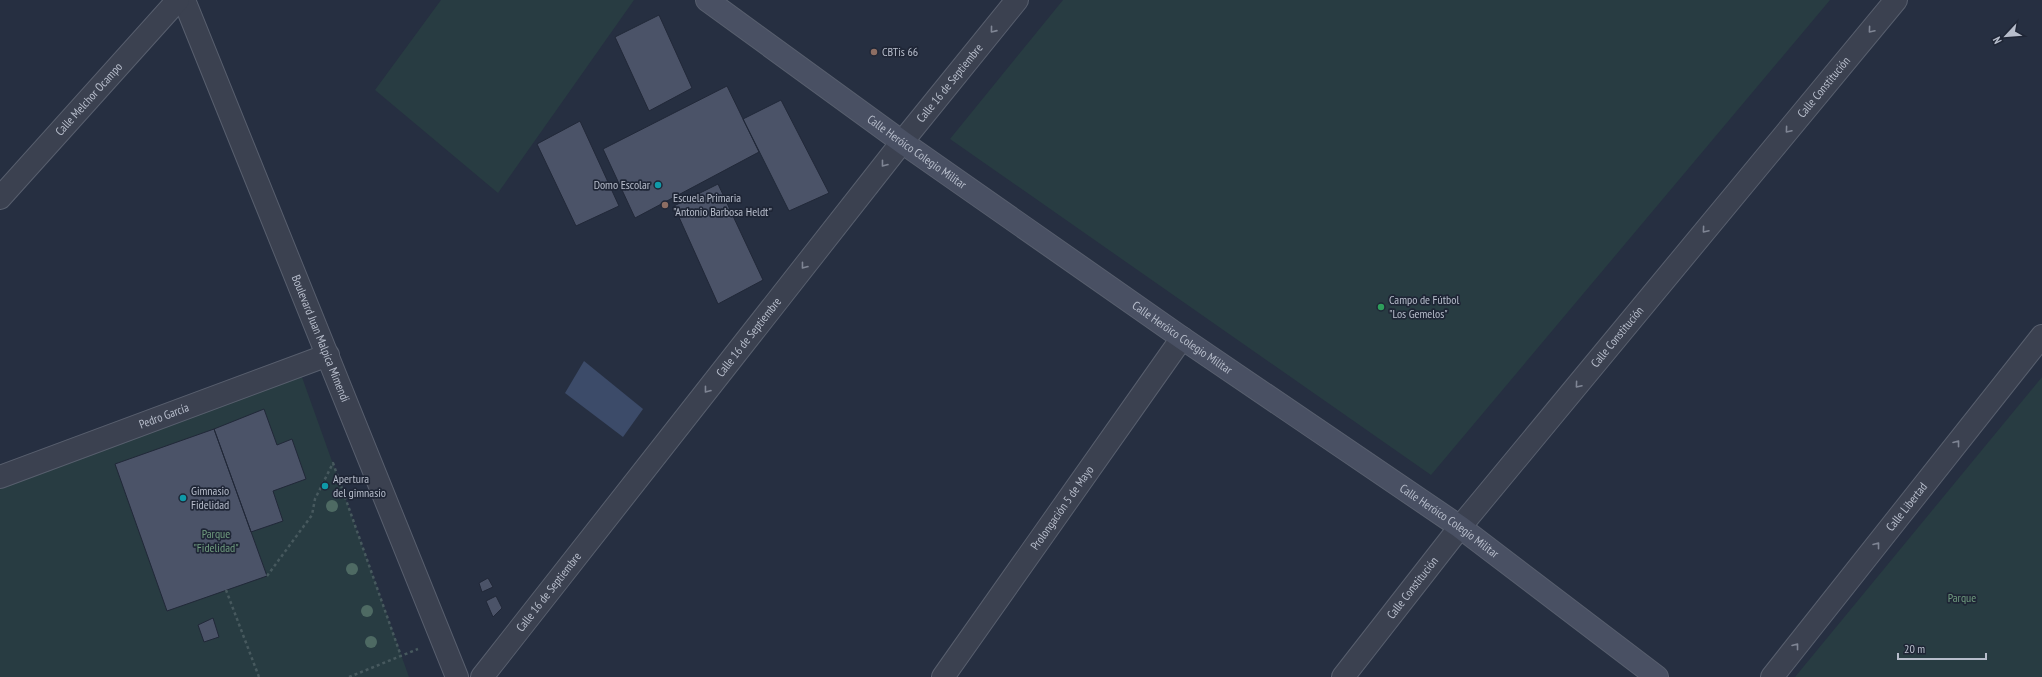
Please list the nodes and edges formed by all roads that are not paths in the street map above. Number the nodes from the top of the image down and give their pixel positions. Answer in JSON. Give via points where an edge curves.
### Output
{"nodes":[{"id":1,"x":178,"y":0,"type":"edge"},
{"id":2,"x":184,"y":0,"type":"edge"},
{"id":3,"x":707,"y":0,"type":"edge"},
{"id":4,"x":1017,"y":0,"type":"edge"},
{"id":5,"x":1896,"y":0,"type":"edge"},
{"id":6,"x":902,"y":142,"type":"junction"},
{"id":7,"x":0,"y":198,"type":"edge"},
{"id":8,"x":2042,"y":336,"type":"edge"},
{"id":9,"x":1182,"y":338,"type":"junction"},
{"id":10,"x":328,"y":355,"type":"junction"},
{"id":11,"x":0,"y":476,"type":"edge"},
{"id":12,"x":1460,"y":527,"type":"junction"},
{"id":13,"x":457,"y":677,"type":"edge"},
{"id":14,"x":482,"y":677,"type":"edge"},
{"id":15,"x":943,"y":677,"type":"edge"},
{"id":16,"x":1343,"y":677,"type":"edge"},
{"id":17,"x":1657,"y":677,"type":"edge"},
{"id":18,"x":1772,"y":677,"type":"edge"}],
"edges":[{"from":1,"to":7,"type":"street","name":"Calle Melchor Ocampo"},
{"from":2,"to":10,"type":"street","name":"Boulevard Juan Malpica Mimendi"},
{"from":3,"to":6,"type":"street","name":"Calle Heróico Colegio Militar"},
{"from":4,"to":6,"type":"street","name":"Calle 16 de Septiembre","one_way":true},
{"from":5,"to":12,"type":"street","name":"Calle Constitución","one_way":true},
{"from":6,"to":9,"type":"street","name":"Calle Heróico Colegio Militar"},
{"from":6,"to":14,"type":"street","name":"Calle 16 de Septiembre","one_way":true},
{"from":18,"to":8,"type":"street","name":"Calle Libertad","one_way":true},
{"from":9,"to":12,"type":"street","name":"Calle Heróico Colegio Militar"},
{"from":9,"to":15,"type":"street","name":"Prolongación 5 de Mayo"},
{"from":10,"to":11,"type":"street","name":"Pedro García"},
{"from":10,"to":13,"type":"street","name":"Boulevard Juan Malpica Mimendi"},
{"from":12,"to":16,"type":"street","name":"Calle Constitución"},
{"from":12,"to":17,"type":"street","name":"Calle Heróico Colegio Militar"}]}
